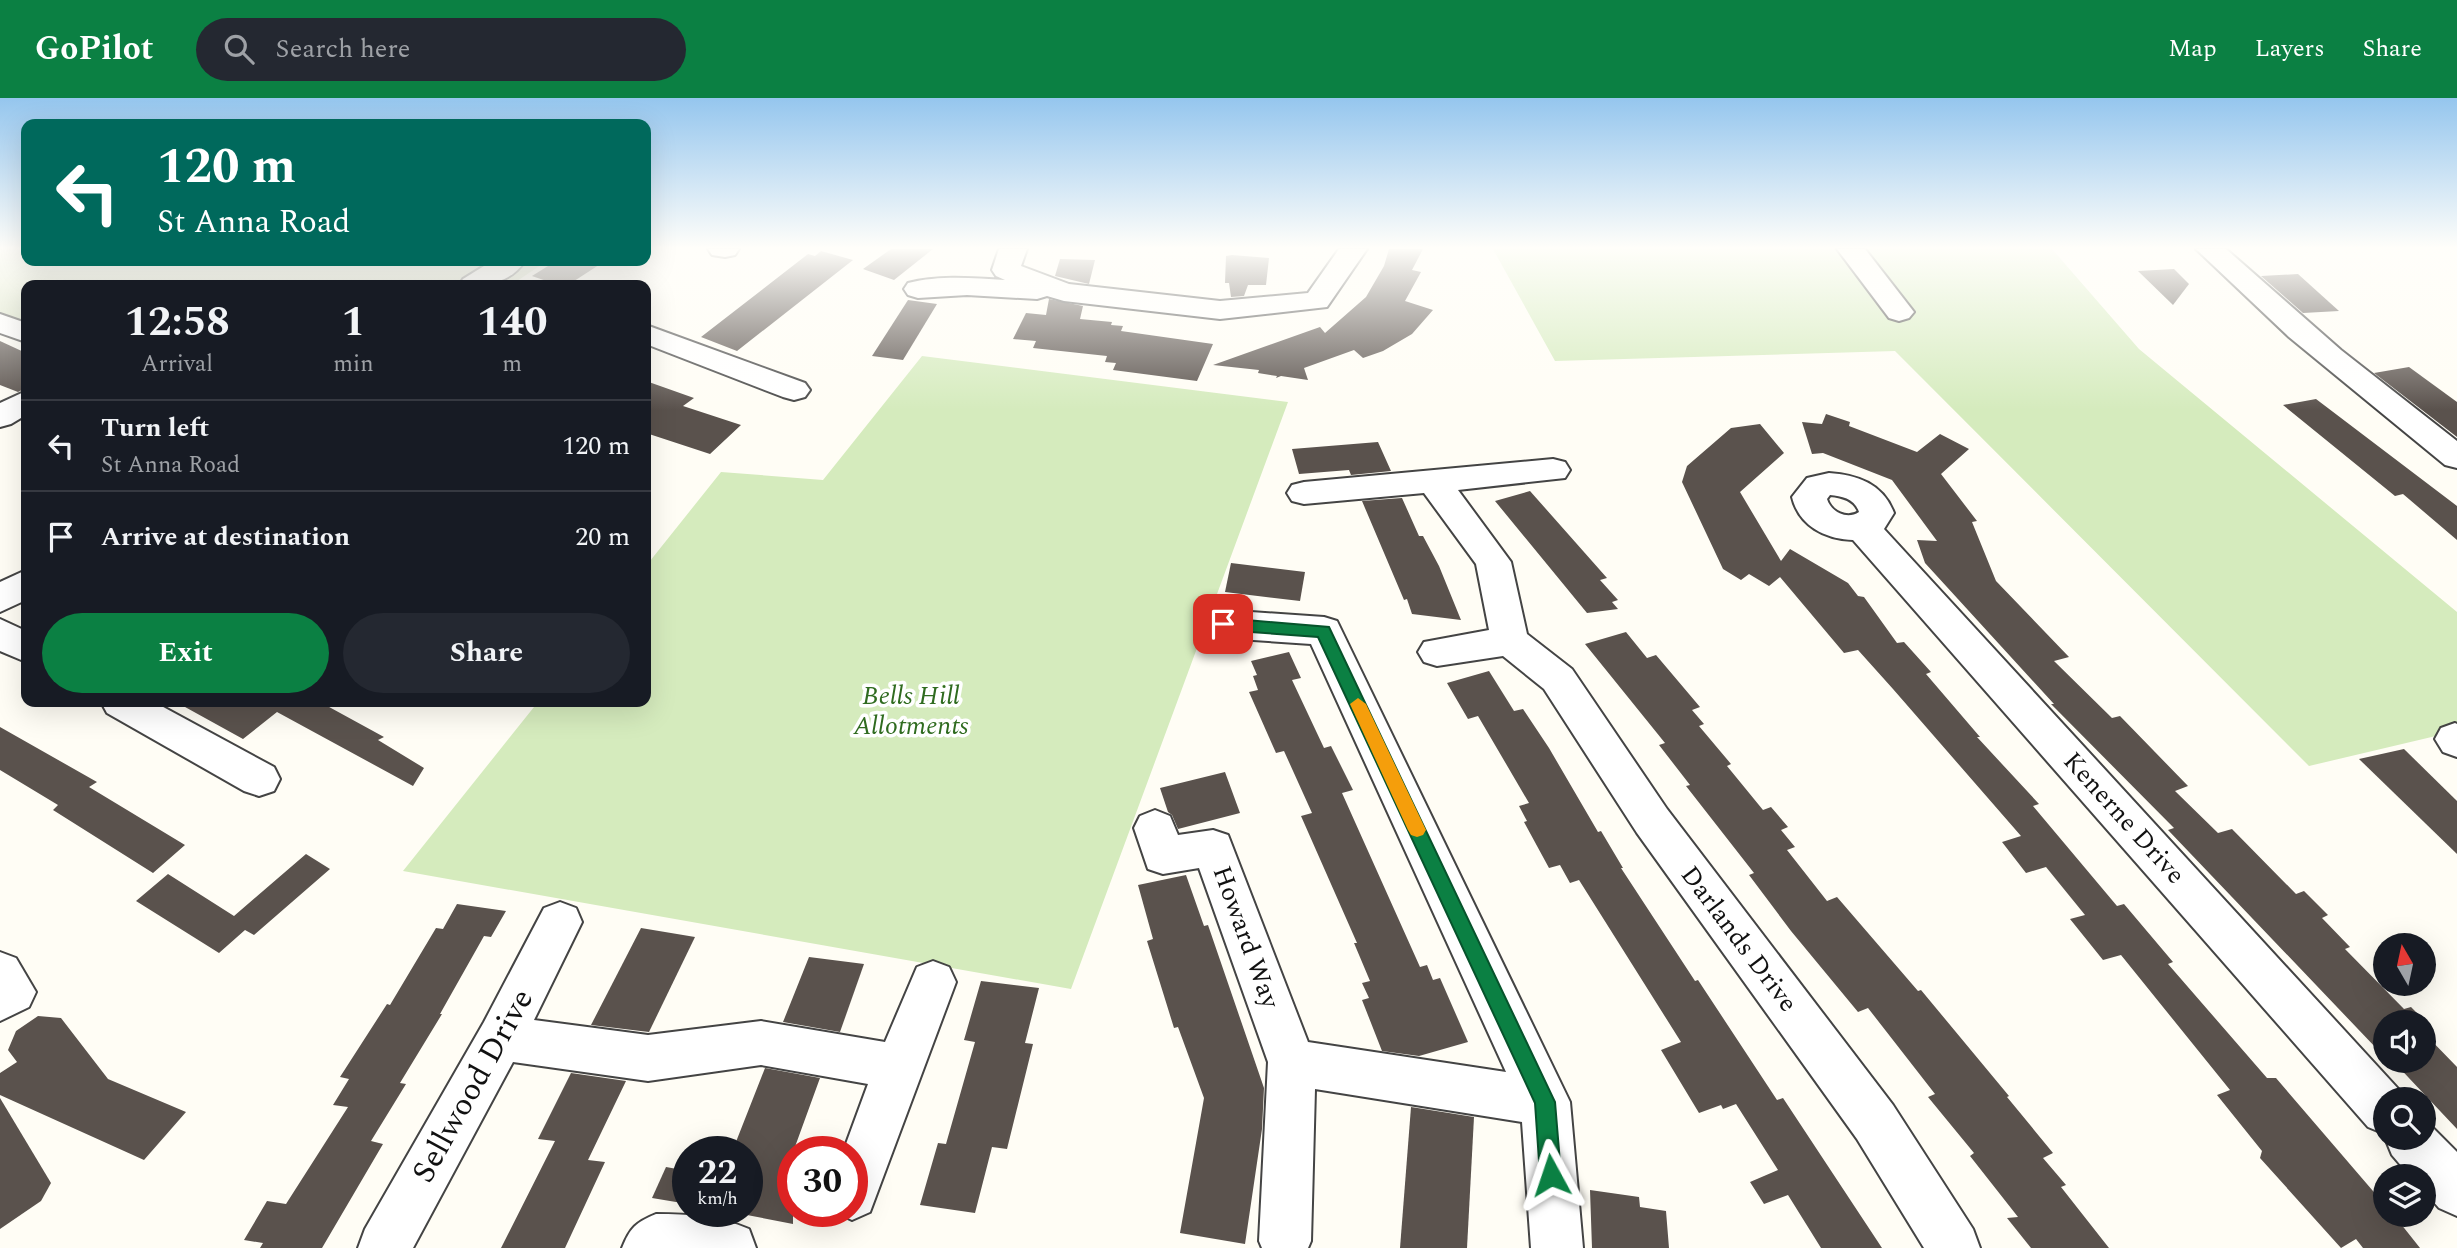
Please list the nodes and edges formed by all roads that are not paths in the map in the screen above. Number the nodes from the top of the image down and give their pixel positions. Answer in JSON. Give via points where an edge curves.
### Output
{"nodes":[{"id":1,"x":1156,"y":303,"type":"edge"},
{"id":2,"x":1299,"y":303,"type":"edge"},
{"id":3,"x":1892,"y":303,"type":"edge"},
{"id":4,"x":2265,"y":303,"type":"edge"},
{"id":5,"x":1899,"y":312,"type":"dead end"},
{"id":6,"x":0,"y":323,"type":"edge"},
{"id":7,"x":21,"y":331,"type":"edge"},
{"id":8,"x":651,"y":336,"type":"edge"},
{"id":9,"x":794,"y":390,"type":"dead end"},
{"id":10,"x":21,"y":404,"type":"edge"},
{"id":11,"x":0,"y":417,"type":"edge"},
{"id":12,"x":2457,"y":457,"type":"edge"},
{"id":13,"x":1553,"y":470,"type":"dead end"},
{"id":14,"x":1433,"y":481,"type":"junction"},
{"id":15,"x":1304,"y":493,"type":"dead end"},
{"id":16,"x":1862,"y":527,"type":"dead end"},
{"id":17,"x":21,"y":586,"type":"edge"},
{"id":18,"x":0,"y":599,"type":"edge"},
{"id":19,"x":1223,"y":624,"type":"dead end"},
{"id":20,"x":0,"y":633,"type":"edge"},
{"id":21,"x":1510,"y":642,"type":"junction"},
{"id":22,"x":21,"y":645,"type":"edge"},
{"id":23,"x":1437,"y":652,"type":"dead end"},
{"id":24,"x":130,"y":707,"type":"edge"},
{"id":25,"x":259,"y":779,"type":"dead end"},
{"id":26,"x":1155,"y":828,"type":"dead end"},
{"id":27,"x":560,"y":922,"type":"dead end"},
{"id":28,"x":0,"y":973,"type":"edge"},
{"id":29,"x":933,"y":982,"type":"dead end"},
{"id":30,"x":0,"y":1000,"type":"edge"},
{"id":31,"x":502,"y":1038,"type":"junction"},
{"id":32,"x":1292,"y":1062,"type":"junction"},
{"id":33,"x":899,"y":1067,"type":"junction"},
{"id":34,"x":2373,"y":1097,"type":"edge"},
{"id":35,"x":1545,"y":1102,"type":"junction"},
{"id":36,"x":2421,"y":1150,"type":"edge"},
{"id":37,"x":868,"y":1151,"type":"edge"},
{"id":38,"x":2457,"y":1190,"type":"edge"},
{"id":39,"x":1285,"y":1241,"type":"dead end"},
{"id":40,"x":384,"y":1248,"type":"edge"},
{"id":41,"x":648,"y":1248,"type":"edge"},
{"id":42,"x":730,"y":1248,"type":"edge"},
{"id":43,"x":1557,"y":1248,"type":"edge"},
{"id":44,"x":1954,"y":1248,"type":"edge"}],
"edges":[{"from":1,"to":2,"type":"street","via":[[1220,310]]},
{"from":3,"to":5,"type":"street"},
{"from":4,"to":12,"type":"street"},
{"from":6,"to":7,"type":"street"},
{"from":8,"to":9,"type":"street"},
{"from":10,"to":11,"type":"street"},
{"from":13,"to":14,"type":"street"},
{"from":14,"to":15,"type":"street"},
{"from":14,"to":21,"type":"street","via":[[1493,562]]},
{"from":16,"to":34,"type":"street","name":"Kenerne Drive"},
{"from":17,"to":18,"type":"street"},
{"from":19,"to":35,"type":"street","via":[[1324,631]]},
{"from":20,"to":22,"type":"street"},
{"from":21,"to":23,"type":"street"},
{"from":21,"to":44,"type":"street","name":"Darlands Drive","via":[[1558,679],[1651,821],[1875,1122]]},
{"from":24,"to":25,"type":"street"},
{"from":26,"to":32,"type":"street","name":"Howard Way","via":[[1163,856],[1213,848]]},
{"from":27,"to":31,"type":"street","name":"Sellwood Drive"},
{"from":28,"to":30,"type":"street","via":[[13,992]]},
{"from":29,"to":33,"type":"street"},
{"from":31,"to":33,"type":"street","via":[[648,1058],[761,1043]]},
{"from":31,"to":40,"type":"street","name":"Sellwood Drive"},
{"from":32,"to":35,"type":"street"},
{"from":32,"to":39,"type":"street","name":"Howard Way"},
{"from":33,"to":37,"type":"street"},
{"from":35,"to":43,"type":"street"},
{"from":36,"to":38,"type":"street"},
{"from":41,"to":42,"type":"street","via":[[656,1240],[696,1240]]}]}
